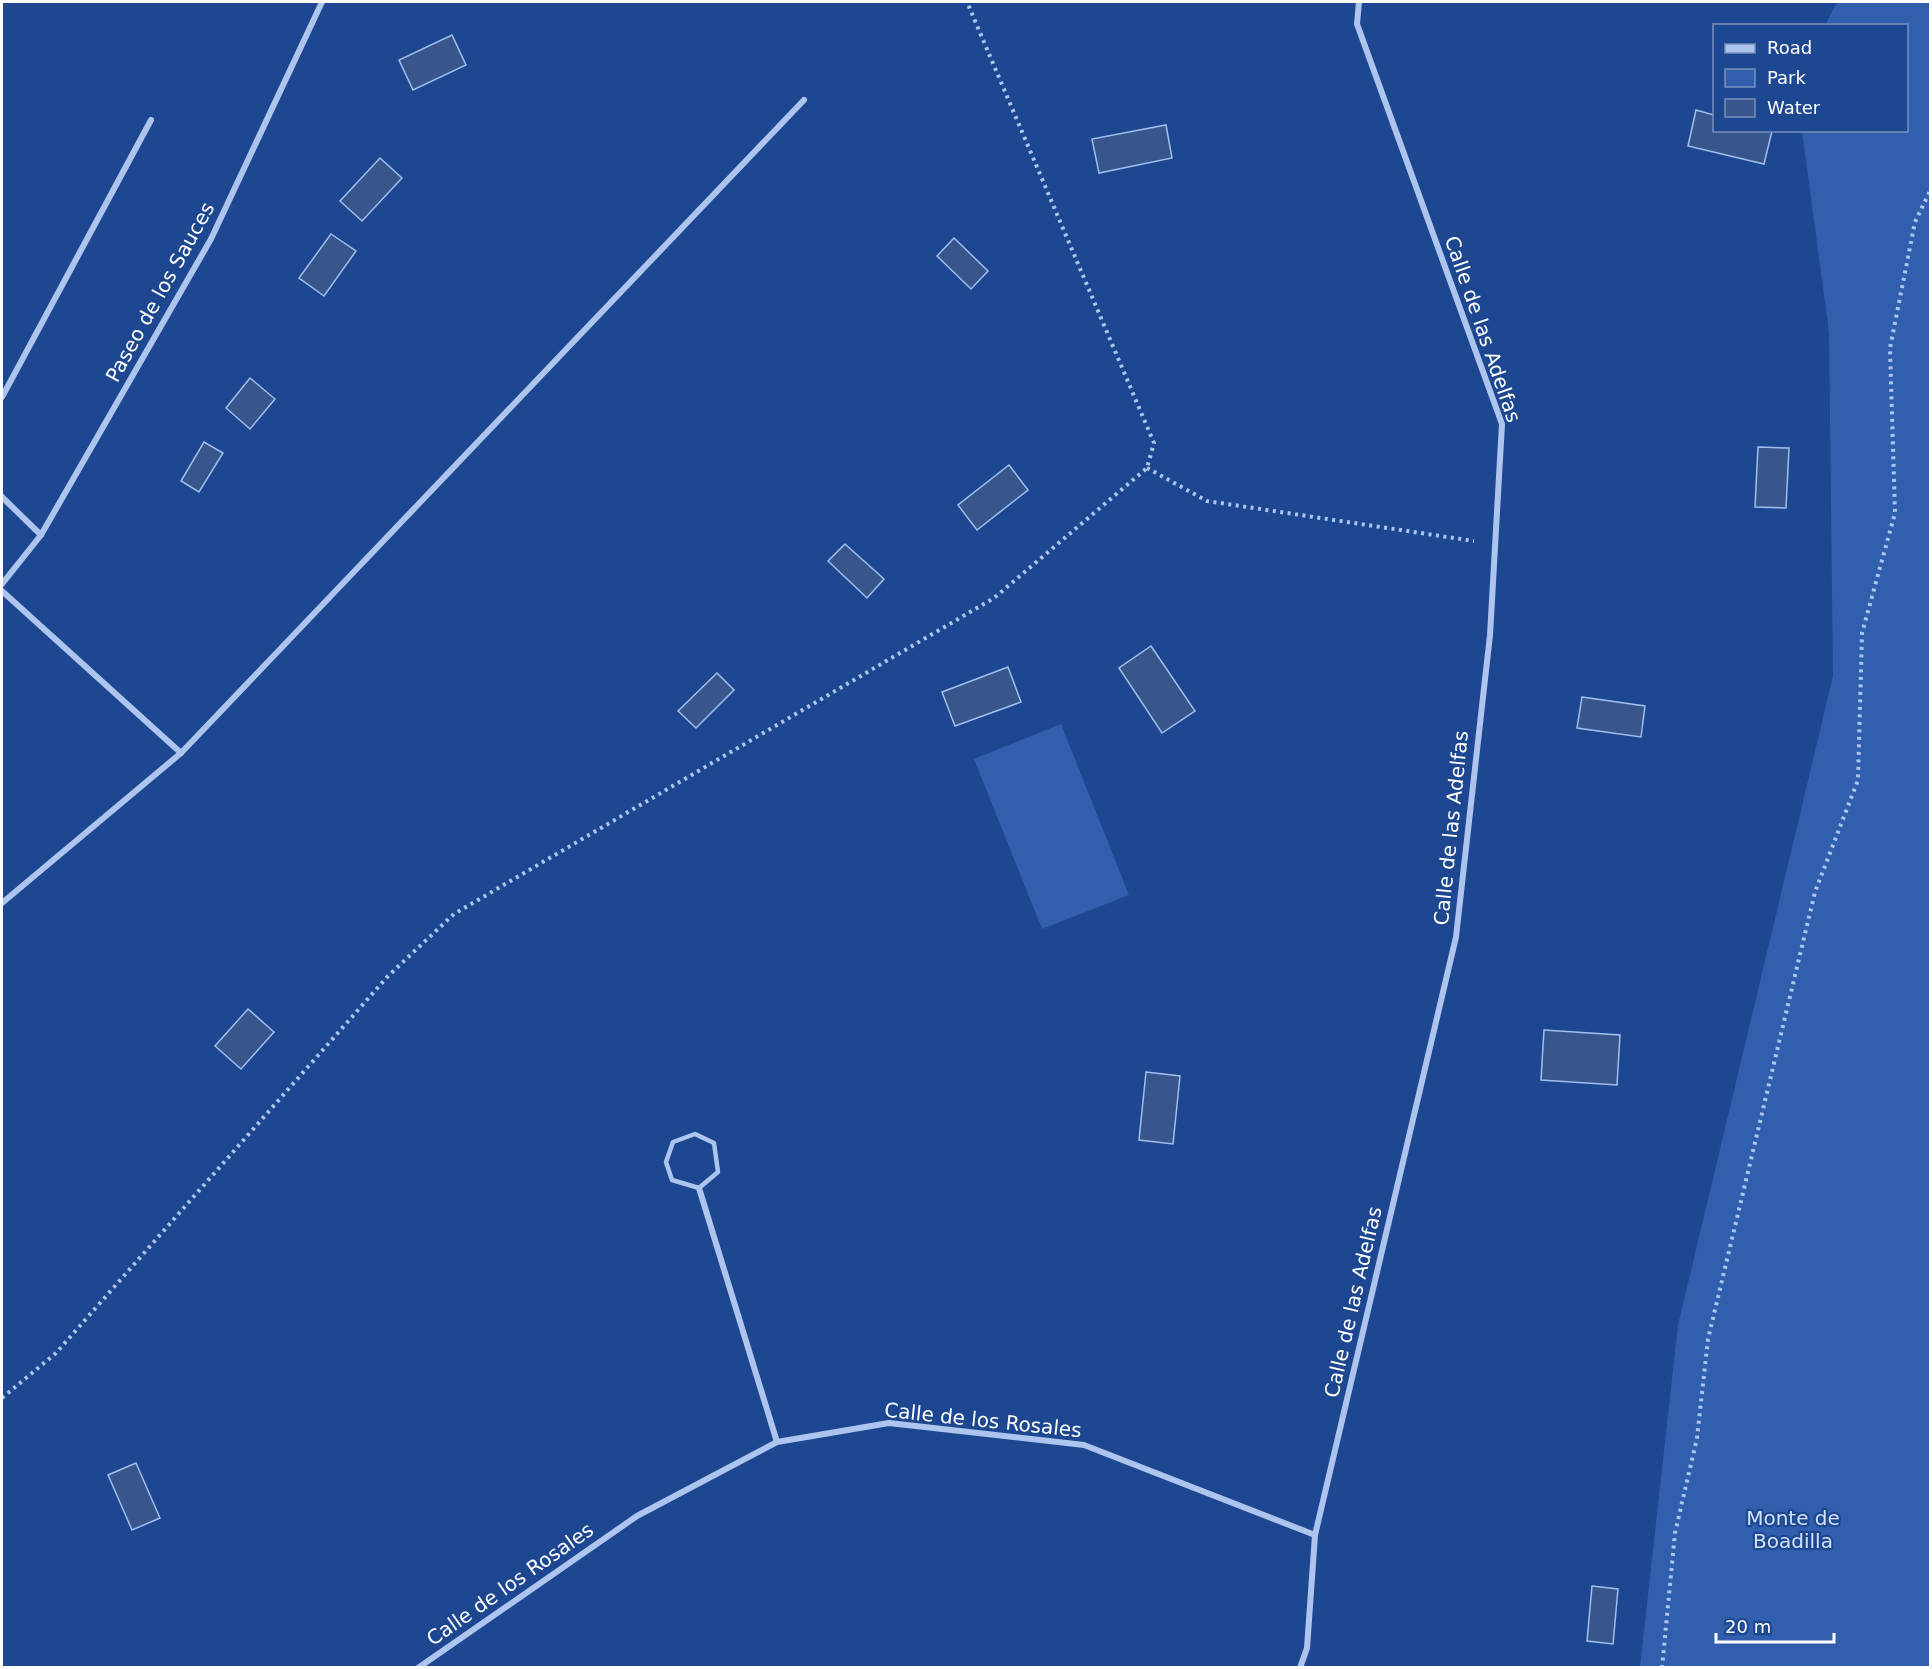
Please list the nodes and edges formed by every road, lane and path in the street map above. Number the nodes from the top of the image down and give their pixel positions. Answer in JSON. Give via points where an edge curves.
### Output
{"nodes":[{"id":1,"x":322,"y":2,"type":"edge"},
{"id":2,"x":967,"y":2,"type":"edge"},
{"id":3,"x":1359,"y":2,"type":"edge"},
{"id":4,"x":804,"y":99,"type":"dead end"},
{"id":5,"x":151,"y":120,"type":"dead end"},
{"id":6,"x":1930,"y":191,"type":"edge"},
{"id":7,"x":2,"y":397,"type":"edge"},
{"id":8,"x":1147,"y":468,"type":"junction"},
{"id":9,"x":2,"y":497,"type":"edge"},
{"id":10,"x":41,"y":535,"type":"junction"},
{"id":11,"x":1495,"y":544,"type":"junction"},
{"id":12,"x":2,"y":584,"type":"edge"},
{"id":13,"x":2,"y":591,"type":"edge"},
{"id":14,"x":181,"y":753,"type":"junction"},
{"id":15,"x":2,"y":903,"type":"edge"},
{"id":16,"x":699,"y":1188,"type":"junction"},
{"id":17,"x":2,"y":1398,"type":"edge"},
{"id":18,"x":777,"y":1442,"type":"junction"},
{"id":19,"x":1315,"y":1535,"type":"junction"},
{"id":20,"x":418,"y":1668,"type":"edge"},
{"id":21,"x":1300,"y":1668,"type":"edge"},
{"id":22,"x":1662,"y":1668,"type":"edge"}],
"edges":[{"from":1,"to":10,"type":"street","name":"Paseo de los Sauces","via":[[211,239]]},
{"from":2,"to":8,"type":"path","via":[[1154,443]]},
{"from":3,"to":11,"type":"street","name":"Calle de las Adelfas","via":[[1357,24],[1502,424]]},
{"from":4,"to":14,"type":"street"},
{"from":5,"to":7,"type":"street"},
{"from":6,"to":22,"type":"path","via":[[1915,222],[1890,348],[1895,513],[1862,633],[1858,780],[1815,892],[1707,1340],[1697,1438],[1676,1533]]},
{"from":8,"to":11,"type":"path","via":[[1206,501]]},
{"from":8,"to":17,"type":"path","via":[[994,598],[454,914],[388,975],[56,1353]]},
{"from":9,"to":10,"type":"street"},
{"from":10,"to":12,"type":"street","name":"Paseo de los Sauces"},
{"from":11,"to":19,"type":"street","name":"Calle de las Adelfas","via":[[1490,634],[1456,937]]},
{"from":13,"to":14,"type":"street"},
{"from":14,"to":15,"type":"street"},
{"from":16,"to":16,"type":"lane","via":[[718,1172],[714,1143],[694,1134],[673,1142],[666,1162],[672,1180]]},
{"from":16,"to":18,"type":"street"},
{"from":18,"to":19,"type":"street","name":"Calle de los Rosales","via":[[889,1423],[1084,1445]]},
{"from":18,"to":20,"type":"street","name":"Calle de los Rosales","via":[[637,1516]]},
{"from":19,"to":21,"type":"street","name":"Calle de las Adelfas","via":[[1307,1648]]}]}
